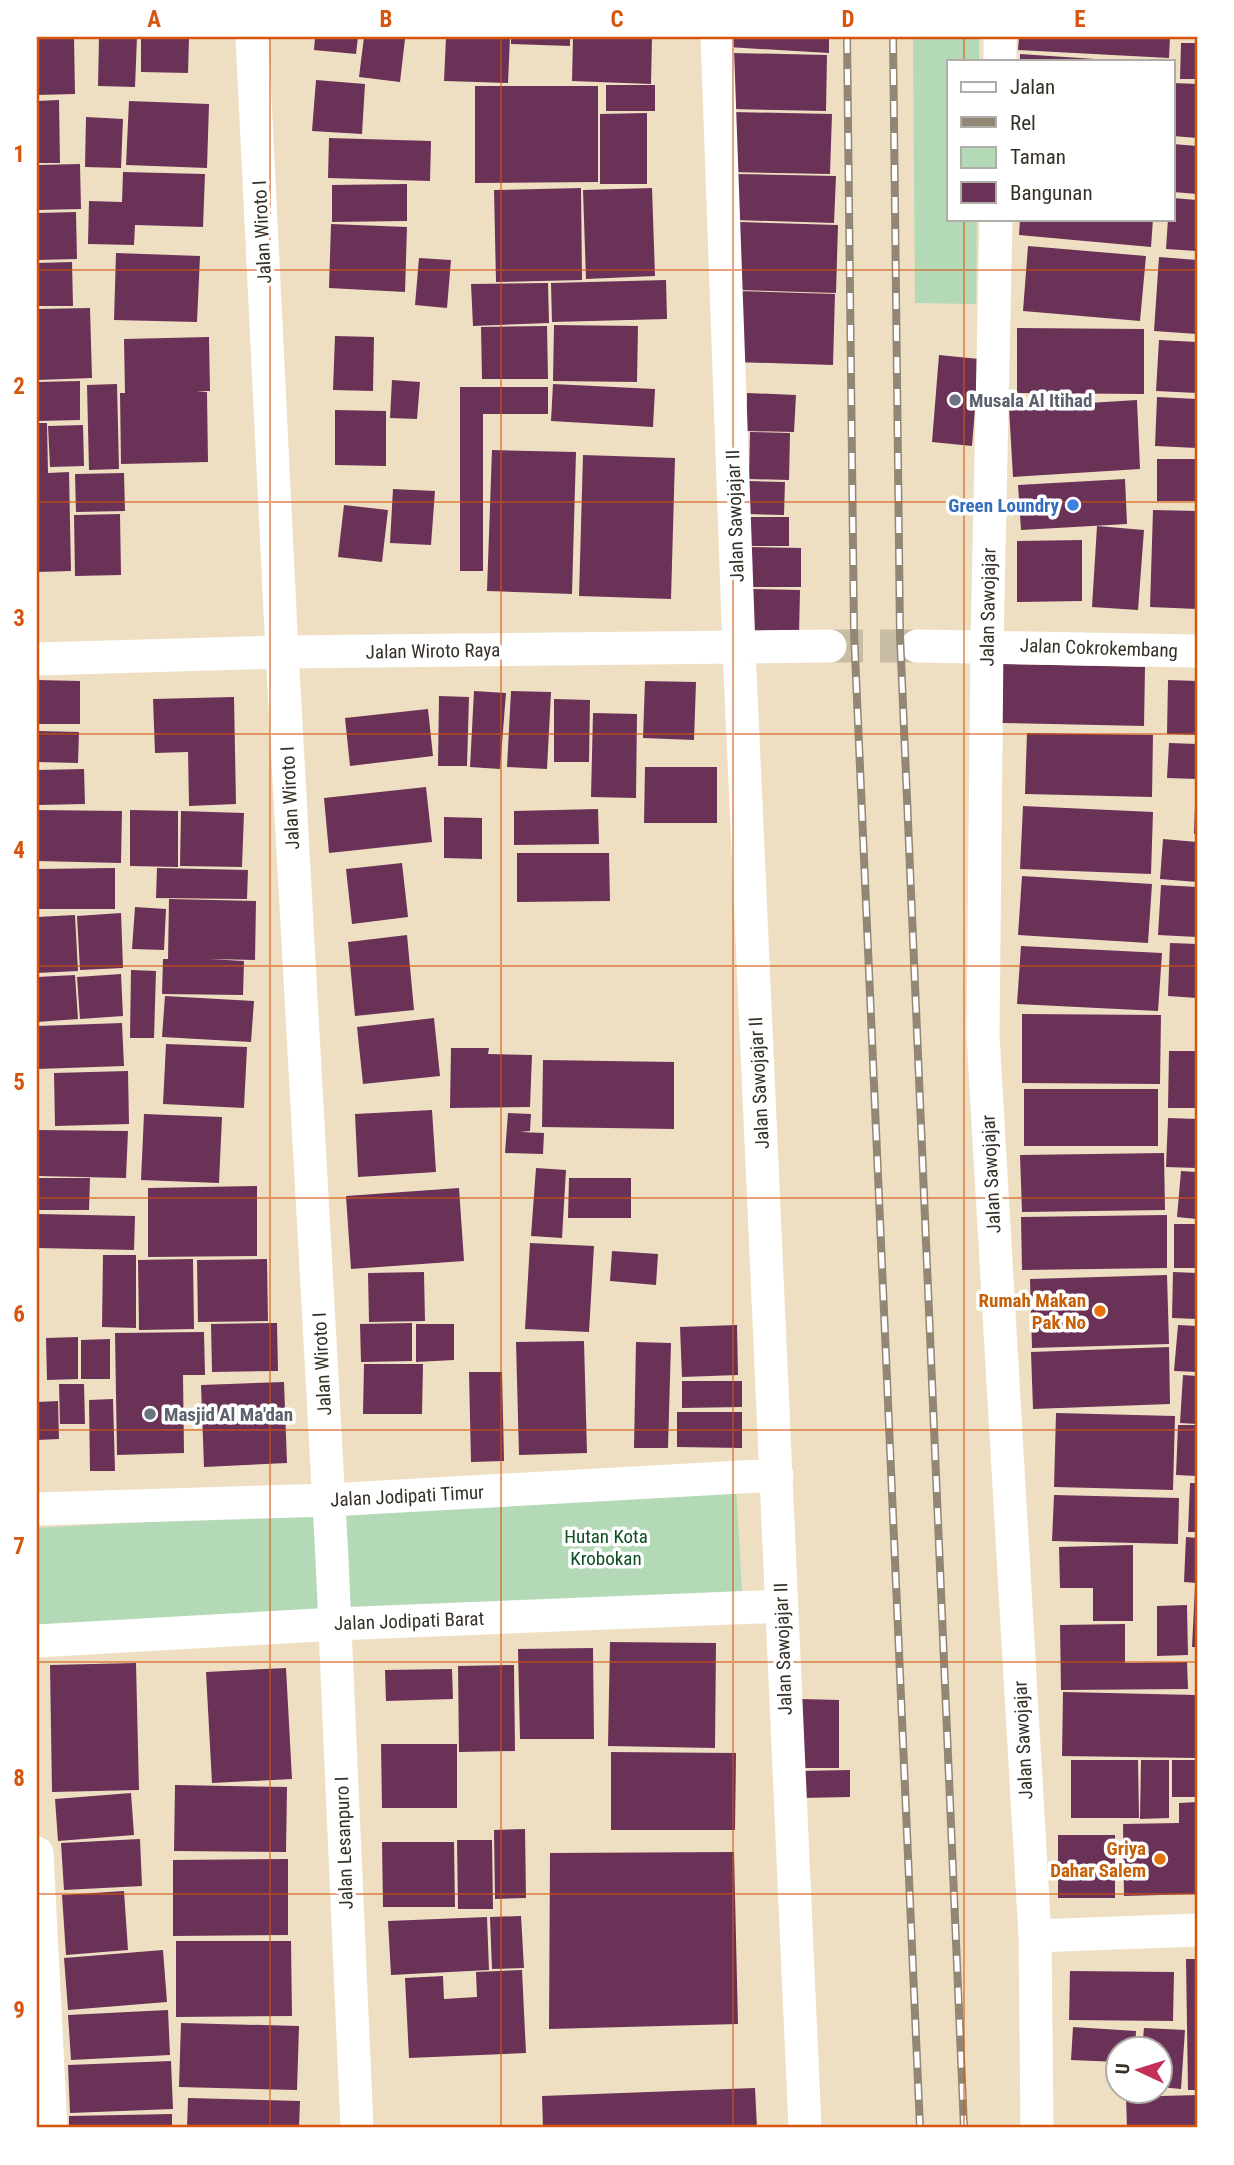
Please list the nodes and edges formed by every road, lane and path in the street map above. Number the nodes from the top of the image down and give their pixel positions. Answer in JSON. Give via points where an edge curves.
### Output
{"nodes":[{"id":1,"x":252,"y":37,"type":"edge"},
{"id":2,"x":717,"y":37,"type":"edge"},
{"id":3,"x":1000,"y":37,"type":"edge"},
{"id":4,"x":1000,"y":60,"type":"edge"},
{"id":5,"x":996,"y":220,"type":"edge"},
{"id":6,"x":987,"y":645,"type":"junction"},
{"id":7,"x":830,"y":646,"type":"tunnel mouth"},
{"id":8,"x":917,"y":646,"type":"tunnel mouth"},
{"id":9,"x":739,"y":648,"type":"junction"},
{"id":10,"x":1197,"y":651,"type":"edge"},
{"id":11,"x":282,"y":652,"type":"junction"},
{"id":12,"x":37,"y":659,"type":"edge"},
{"id":13,"x":777,"y":1475,"type":"junction"},
{"id":14,"x":329,"y":1500,"type":"junction"},
{"id":15,"x":37,"y":1508,"type":"edge"},
{"id":16,"x":332,"y":1559,"type":"joint"},
{"id":17,"x":781,"y":1606,"type":"junction"},
{"id":18,"x":335,"y":1624,"type":"junction"},
{"id":19,"x":37,"y":1641,"type":"edge"},
{"id":20,"x":37,"y":1853,"type":"edge"},
{"id":21,"x":1197,"y":1930,"type":"edge"},
{"id":22,"x":1035,"y":1937,"type":"junction"},
{"id":23,"x":51,"y":2128,"type":"edge"},
{"id":24,"x":357,"y":2128,"type":"edge"},
{"id":25,"x":805,"y":2128,"type":"edge"},
{"id":26,"x":1037,"y":2128,"type":"edge"}],
"edges":[{"from":1,"to":11,"type":"street","name":"Jalan Wiroto I"},
{"from":2,"to":9,"type":"street","name":"Jalan Sawojajar II"},
{"from":3,"to":4,"type":"street"},
{"from":5,"to":6,"type":"street","name":"Jalan Sawojajar"},
{"from":6,"to":8,"type":"street","name":"Jalan Cokrokembang"},
{"from":6,"to":10,"type":"street","name":"Jalan Cokrokembang"},
{"from":6,"to":22,"type":"street","name":"Jalan Sawojajar","via":[[983,1037]]},
{"from":7,"to":9,"type":"street","name":"Jalan Wiroto Raya"},
{"from":9,"to":11,"type":"street","name":"Jalan Wiroto Raya"},
{"from":9,"to":13,"type":"street","name":"Jalan Sawojajar II"},
{"from":11,"to":12,"type":"street","name":"Jalan Wiroto Raya"},
{"from":11,"to":14,"type":"street","name":"Jalan Wiroto I"},
{"from":13,"to":14,"type":"street","name":"Jalan Jodipati Timur"},
{"from":13,"to":17,"type":"street","name":"Jalan Sawojajar II"},
{"from":14,"to":15,"type":"street","name":"Jalan Jodipati Timur"},
{"from":14,"to":16,"type":"street","name":"Jalan Wiroto I"},
{"from":16,"to":18,"type":"street","name":"Jalan Lesanpuro I"},
{"from":17,"to":18,"type":"street","name":"Jalan Jodipati Barat"},
{"from":17,"to":25,"type":"street","name":"Jalan Sawojajar II"},
{"from":18,"to":19,"type":"street","name":"Jalan Jodipati Barat"},
{"from":18,"to":24,"type":"street","name":"Jalan Lesanpuro I"},
{"from":20,"to":23,"type":"street"},
{"from":21,"to":22,"type":"street"},
{"from":22,"to":26,"type":"street","name":"Jalan Sawojajar"}]}
